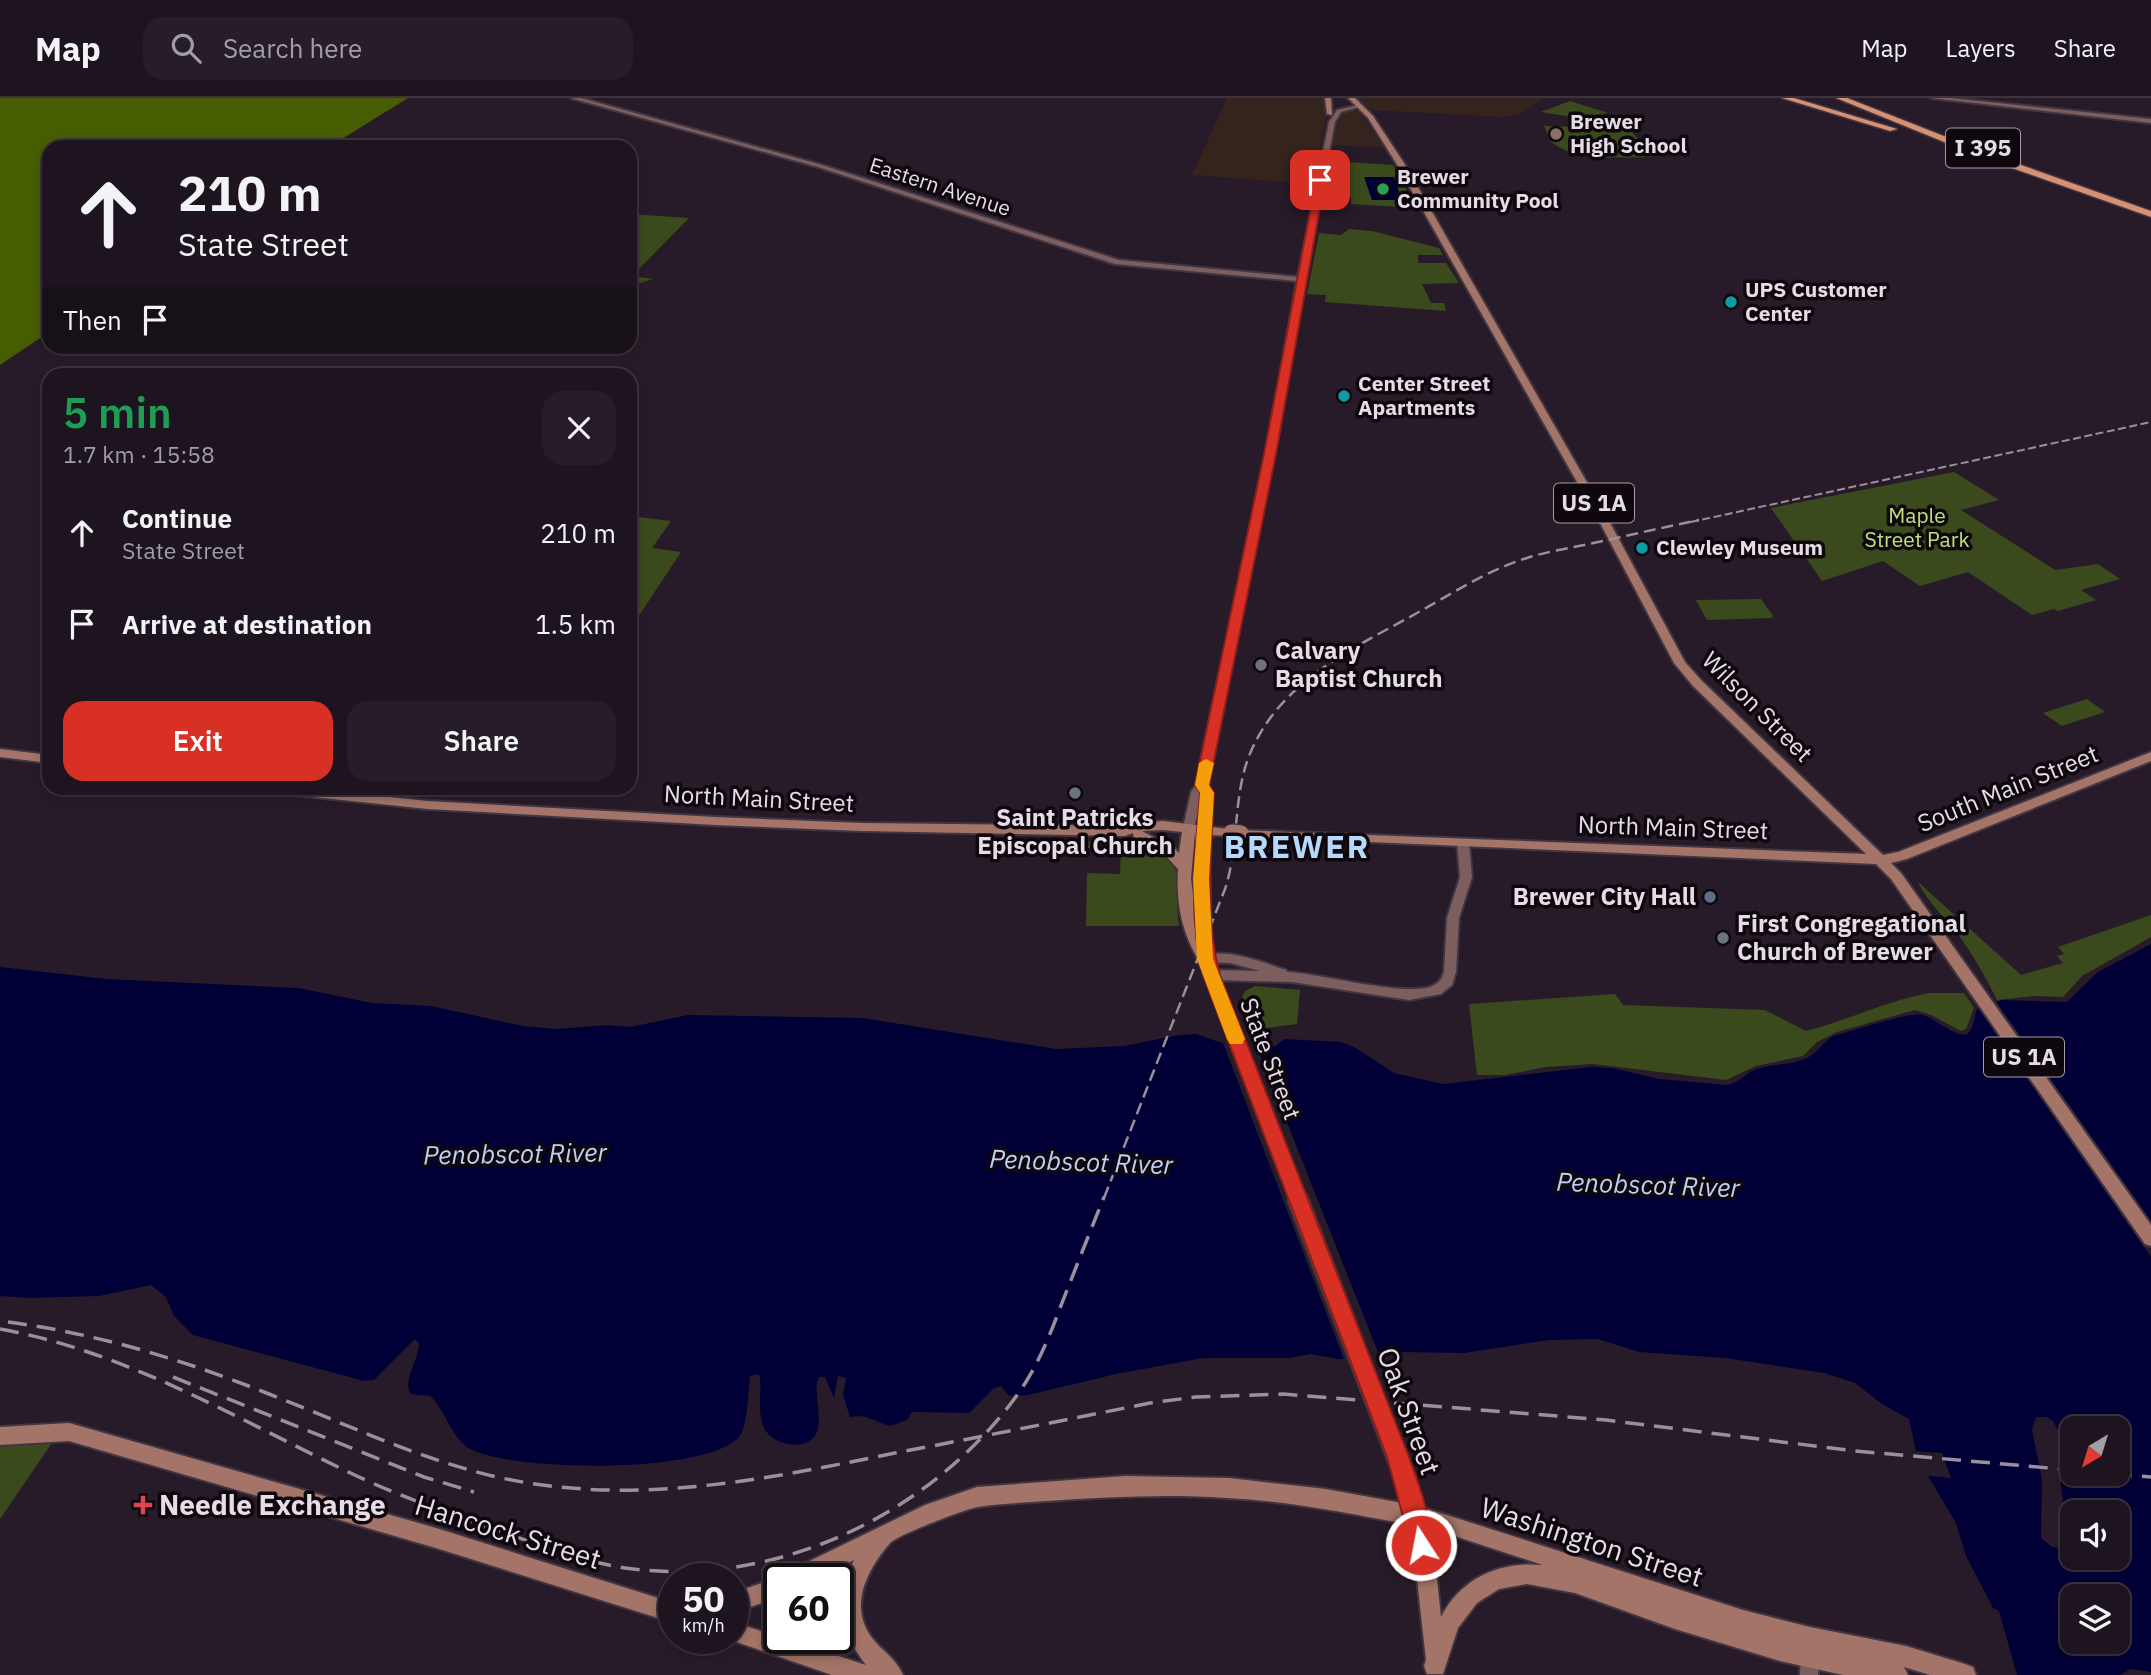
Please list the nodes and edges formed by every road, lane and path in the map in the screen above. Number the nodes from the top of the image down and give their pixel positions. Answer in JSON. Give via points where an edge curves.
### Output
{"nodes":[{"id":1,"x":574,"y":98,"type":"edge"},
{"id":2,"x":1328,"y":98,"type":"edge"},
{"id":3,"x":1343,"y":98,"type":"edge"},
{"id":4,"x":1786,"y":98,"type":"edge"},
{"id":5,"x":1840,"y":98,"type":"edge"},
{"id":6,"x":1855,"y":98,"type":"edge"},
{"id":7,"x":1934,"y":98,"type":"edge"},
{"id":8,"x":1354,"y":102,"type":"edge"},
{"id":9,"x":1331,"y":118,"type":"junction"},
{"id":10,"x":2151,"y":121,"type":"edge"},
{"id":11,"x":2065,"y":185,"type":"junction"},
{"id":12,"x":2151,"y":208,"type":"edge"},
{"id":13,"x":2151,"y":214,"type":"edge"},
{"id":14,"x":1301,"y":279,"type":"junction"},
{"id":15,"x":0,"y":753,"type":"edge"},
{"id":16,"x":2151,"y":756,"type":"edge"},
{"id":17,"x":42,"y":758,"type":"edge"},
{"id":18,"x":332,"y":795,"type":"edge"},
{"id":19,"x":1193,"y":831,"type":"junction"},
{"id":20,"x":1132,"y":833,"type":"junction"},
{"id":21,"x":1463,"y":843,"type":"junction"},
{"id":22,"x":1881,"y":860,"type":"junction"},
{"id":23,"x":1186,"y":869,"type":"junction"},
{"id":24,"x":1205,"y":959,"type":"junction"},
{"id":25,"x":1211,"y":975,"type":"junction"},
{"id":26,"x":1292,"y":977,"type":"junction"},
{"id":27,"x":1289,"y":1176,"type":"joint"},
{"id":28,"x":2151,"y":1239,"type":"edge"},
{"id":29,"x":0,"y":1436,"type":"edge"},
{"id":30,"x":1415,"y":1516,"type":"junction"},
{"id":31,"x":893,"y":1531,"type":"junction"},
{"id":32,"x":827,"y":1563,"type":"edge"},
{"id":33,"x":643,"y":1603,"type":"junction"},
{"id":34,"x":658,"y":1604,"type":"edge"},
{"id":35,"x":658,"y":1608,"type":"edge"},
{"id":36,"x":749,"y":1637,"type":"edge"},
{"id":37,"x":1810,"y":1657,"type":"edge"},
{"id":38,"x":1434,"y":1670,"type":"edge"},
{"id":39,"x":865,"y":1675,"type":"edge"},
{"id":40,"x":891,"y":1675,"type":"edge"},
{"id":41,"x":1897,"y":1675,"type":"edge"},
{"id":42,"x":1965,"y":1675,"type":"edge"}],
"edges":[{"from":1,"to":14,"type":"main road","name":"Eastern Avenue","via":[[820,166],[1118,262]]},
{"from":2,"to":9,"type":"main road"},
{"from":3,"to":8,"type":"main road","name":"Wilson Street","number":"US 1A"},
{"from":4,"to":11,"type":"highway"},
{"from":5,"to":11,"type":"highway","number":"I 395"},
{"from":6,"to":12,"type":"highway","number":"I 395"},
{"from":7,"to":10,"type":"main road"},
{"from":8,"to":9,"type":"main road"},
{"from":8,"to":22,"type":"main road","name":"Wilson Street","number":"US 1A","via":[[1373,121],[1400,163],[1680,663]]},
{"from":9,"to":14,"type":"main road","name":"State Street"},
{"from":11,"to":13,"type":"highway","number":"I 395"},
{"from":14,"to":19,"type":"main road","name":"State Street","via":[[1202,785],[1207,793]]},
{"from":15,"to":17,"type":"main road"},
{"from":16,"to":22,"type":"main road","name":"South Main Street","via":[[1911,853]]},
{"from":18,"to":20,"type":"main road","name":"North Main Street","via":[[428,805],[738,822]]},
{"from":19,"to":20,"type":"main road","name":"North Main Street"},
{"from":19,"to":21,"type":"main road","name":"North Main Street","via":[[1361,843]]},
{"from":19,"to":23,"type":"main road","name":"State Street"},
{"from":19,"to":24,"type":"main road","name":"State Street"},
{"from":20,"to":23,"type":"main road","via":[[1169,851]]},
{"from":21,"to":22,"type":"main road","name":"North Main Street"},
{"from":21,"to":26,"type":"main road","via":[[1466,881],[1452,918],[1450,972],[1440,989],[1409,995]]},
{"from":22,"to":28,"type":"main road","name":"Wilson Street","number":"US 1A"},
{"from":23,"to":24,"type":"main road","name":"State Street","via":[[1189,928]]},
{"from":24,"to":25,"type":"main road","name":"State Street"},
{"from":24,"to":26,"type":"main road","via":[[1238,960]]},
{"from":25,"to":26,"type":"main road"},
{"from":25,"to":27,"type":"main road","name":"State Street"},
{"from":27,"to":30,"type":"main road","name":"Oak Street","bridge":true,"via":[[1408,1486]]},
{"from":29,"to":33,"type":"main road","name":"Hancock Street","via":[[69,1432]]},
{"from":30,"to":31,"type":"main road","name":"Washington Street","via":[[1255,1490],[1138,1485],[977,1497],[944,1506]]},
{"from":30,"to":37,"type":"main road","name":"Washington Street","via":[[1712,1611]]},
{"from":30,"to":38,"type":"main road","name":"Oak Street","via":[[1430,1605]]},
{"from":31,"to":32,"type":"main road","name":"Washington Street"},
{"from":31,"to":40,"type":"main road","via":[[862,1565],[850,1605],[852,1626],[861,1643]]},
{"from":33,"to":34,"type":"main road"},
{"from":33,"to":35,"type":"main road","name":"Hancock Street"},
{"from":36,"to":39,"type":"main road"},
{"from":37,"to":38,"type":"main road","name":"Washington Street","via":[[1739,1639],[1568,1582],[1524,1574],[1496,1579],[1463,1602],[1443,1635]]},
{"from":37,"to":41,"type":"main road","name":"Washington Street"},
{"from":37,"to":42,"type":"main road","name":"Washington Street","via":[[1906,1657]]}]}
